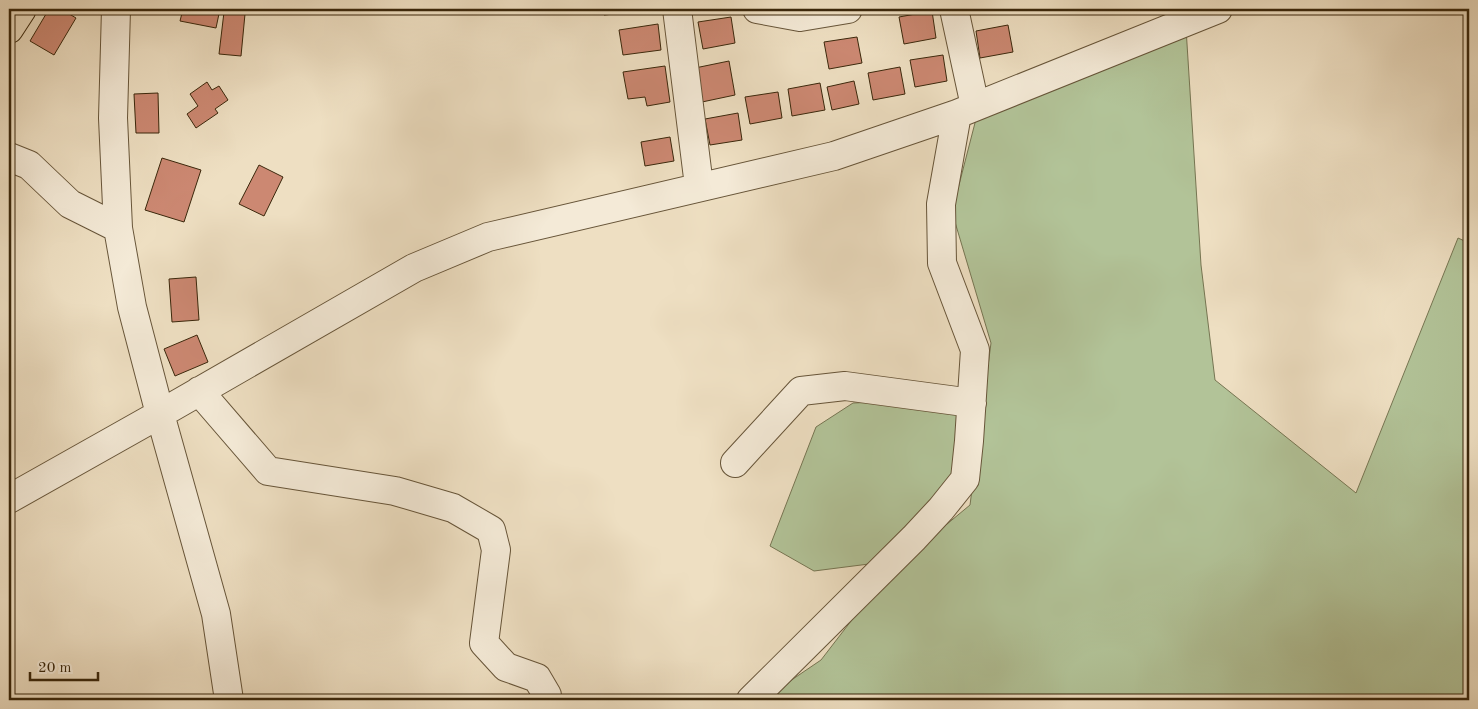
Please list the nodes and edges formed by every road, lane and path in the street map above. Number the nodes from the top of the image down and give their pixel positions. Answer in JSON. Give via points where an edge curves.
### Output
{"nodes":[{"id":1,"x":22,"y":9,"type":"edge"},
{"id":2,"x":116,"y":9,"type":"edge"},
{"id":3,"x":677,"y":9,"type":"edge"},
{"id":4,"x":757,"y":9,"type":"edge"},
{"id":5,"x":848,"y":9,"type":"edge"},
{"id":6,"x":954,"y":9,"type":"edge"},
{"id":7,"x":1218,"y":9,"type":"edge"},
{"id":8,"x":9,"y":29,"type":"edge"},
{"id":9,"x":966,"y":110,"type":"junction"},
{"id":10,"x":9,"y":157,"type":"edge"},
{"id":11,"x":699,"y":186,"type":"junction"},
{"id":12,"x":118,"y":228,"type":"junction"},
{"id":13,"x":199,"y":391,"type":"junction"},
{"id":14,"x":972,"y":403,"type":"junction"},
{"id":15,"x":160,"y":414,"type":"junction"},
{"id":16,"x":735,"y":464,"type":"dead end"},
{"id":17,"x":9,"y":498,"type":"edge"},
{"id":18,"x":229,"y":700,"type":"edge"},
{"id":19,"x":546,"y":700,"type":"edge"},
{"id":20,"x":751,"y":700,"type":"edge"}],
"edges":[{"from":1,"to":8,"type":"main road"},
{"from":2,"to":12,"type":"street","via":[[113,118]]},
{"from":3,"to":11,"type":"street"},
{"from":4,"to":5,"type":"street","via":[[800,17]]},
{"from":6,"to":9,"type":"street"},
{"from":7,"to":9,"type":"street"},
{"from":9,"to":11,"type":"street","via":[[834,156]]},
{"from":9,"to":14,"type":"street","via":[[940,204],[942,263],[975,350]]},
{"from":10,"to":12,"type":"street","via":[[29,166],[70,204]]},
{"from":11,"to":13,"type":"street","via":[[488,237],[414,268]]},
{"from":12,"to":15,"type":"street","via":[[132,307]]},
{"from":13,"to":15,"type":"street"},
{"from":13,"to":19,"type":"street","via":[[268,471],[395,491],[454,508],[491,530],[496,550],[484,643],[506,667],[537,678],[547,695]]},
{"from":14,"to":16,"type":"street","via":[[845,386],[801,391]]},
{"from":14,"to":20,"type":"street","via":[[965,479],[914,538]]},
{"from":15,"to":17,"type":"street"},
{"from":15,"to":18,"type":"street","via":[[216,614]]}]}
